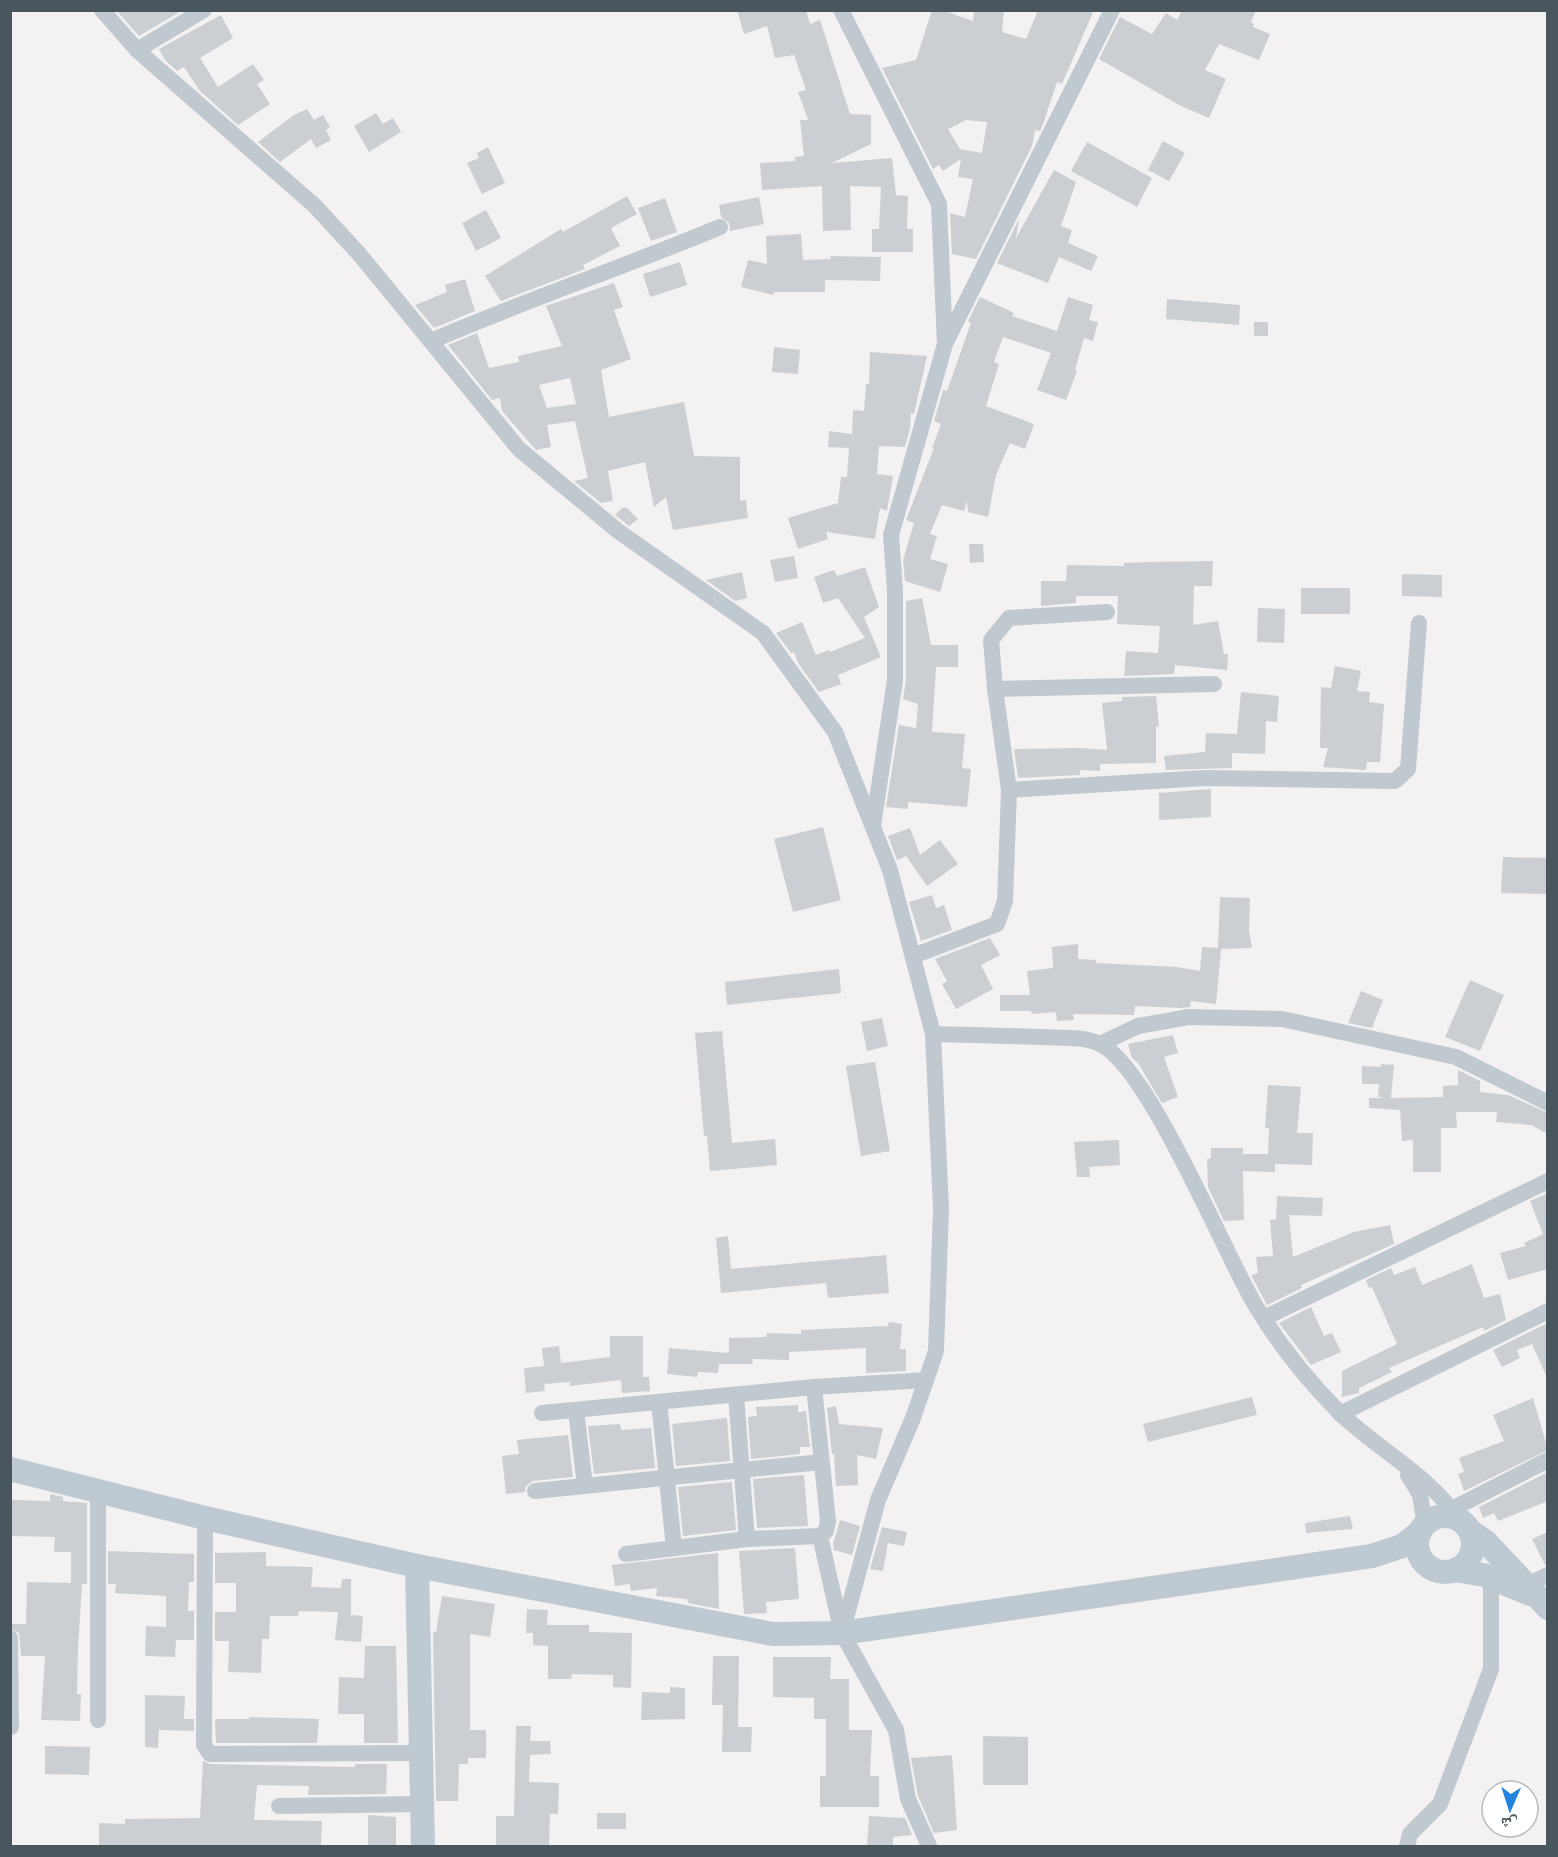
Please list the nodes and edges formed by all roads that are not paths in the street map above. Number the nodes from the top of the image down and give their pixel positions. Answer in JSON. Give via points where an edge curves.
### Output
{"nodes":[{"id":1,"x":102,"y":10,"type":"edge"},
{"id":2,"x":204,"y":10,"type":"edge"},
{"id":3,"x":841,"y":10,"type":"edge"},
{"id":4,"x":1112,"y":10,"type":"edge"},
{"id":5,"x":137,"y":50,"type":"junction"},
{"id":6,"x":720,"y":227,"type":"dead end"},
{"id":7,"x":431,"y":341,"type":"junction"},
{"id":8,"x":945,"y":344,"type":"junction"},
{"id":9,"x":1107,"y":612,"type":"dead end"},
{"id":10,"x":1419,"y":623,"type":"dead end"},
{"id":11,"x":1215,"y":684,"type":"dead end"},
{"id":12,"x":995,"y":689,"type":"junction"},
{"id":13,"x":1009,"y":790,"type":"junction"},
{"id":14,"x":873,"y":827,"type":"junction"},
{"id":15,"x":913,"y":956,"type":"junction"},
{"id":16,"x":933,"y":1034,"type":"junction"},
{"id":17,"x":1100,"y":1044,"type":"junction"},
{"id":18,"x":1548,"y":1103,"type":"edge"},
{"id":19,"x":1548,"y":1181,"type":"edge"},
{"id":20,"x":1548,"y":1311,"type":"edge"},
{"id":21,"x":1264,"y":1318,"type":"junction"},
{"id":22,"x":926,"y":1380,"type":"junction"},
{"id":23,"x":814,"y":1387,"type":"junction"},
{"id":24,"x":736,"y":1395,"type":"junction"},
{"id":25,"x":659,"y":1402,"type":"junction"},
{"id":26,"x":576,"y":1410,"type":"junction"},
{"id":27,"x":542,"y":1413,"type":"dead end"},
{"id":28,"x":1340,"y":1414,"type":"junction"},
{"id":29,"x":1548,"y":1460,"type":"edge"},
{"id":30,"x":821,"y":1462,"type":"junction"},
{"id":31,"x":1402,"y":1466,"type":"junction"},
{"id":32,"x":742,"y":1468,"type":"junction"},
{"id":33,"x":10,"y":1469,"type":"edge"},
{"id":34,"x":667,"y":1476,"type":"junction"},
{"id":35,"x":585,"y":1486,"type":"junction"},
{"id":36,"x":98,"y":1491,"type":"junction"},
{"id":37,"x":535,"y":1491,"type":"dead end"},
{"id":38,"x":205,"y":1518,"type":"junction"},
{"id":39,"x":1459,"y":1520,"type":"junction"},
{"id":40,"x":1422,"y":1529,"type":"junction"},
{"id":41,"x":820,"y":1536,"type":"junction"},
{"id":42,"x":747,"y":1539,"type":"junction"},
{"id":43,"x":674,"y":1548,"type":"junction"},
{"id":44,"x":626,"y":1554,"type":"dead end"},
{"id":45,"x":1372,"y":1556,"type":"junction"},
{"id":46,"x":417,"y":1566,"type":"junction"},
{"id":47,"x":1428,"y":1566,"type":"junction"},
{"id":48,"x":1455,"y":1570,"type":"junction"},
{"id":49,"x":1491,"y":1578,"type":"junction"},
{"id":50,"x":1540,"y":1591,"type":"edge"},
{"id":51,"x":842,"y":1633,"type":"junction"},
{"id":52,"x":10,"y":1638,"type":"edge"},
{"id":53,"x":98,"y":1720,"type":"dead end"},
{"id":54,"x":12,"y":1727,"type":"edge"},
{"id":55,"x":422,"y":1754,"type":"junction"},
{"id":56,"x":423,"y":1804,"type":"junction"},
{"id":57,"x":279,"y":1806,"type":"dead end"},
{"id":58,"x":423,"y":1846,"type":"edge"},
{"id":59,"x":929,"y":1846,"type":"edge"},
{"id":60,"x":1407,"y":1846,"type":"edge"}],
"edges":[{"from":1,"to":5,"type":"street"},
{"from":2,"to":5,"type":"street"},
{"from":3,"to":8,"type":"street","via":[[939,204]]},
{"from":4,"to":8,"type":"street"},
{"from":5,"to":7,"type":"street","via":[[315,206]]},
{"from":6,"to":7,"type":"street"},
{"from":7,"to":14,"type":"street","via":[[519,449],[618,531],[764,633],[834,732]]},
{"from":8,"to":14,"type":"street","via":[[891,536],[896,591],[895,680]]},
{"from":9,"to":12,"type":"street","via":[[1009,618],[991,640]]},
{"from":10,"to":13,"type":"street","via":[[1408,769],[1395,781],[1204,778]]},
{"from":11,"to":12,"type":"street"},
{"from":12,"to":13,"type":"street"},
{"from":13,"to":15,"type":"street","via":[[1005,901],[997,924]]},
{"from":14,"to":15,"type":"street","via":[[890,870]]},
{"from":15,"to":16,"type":"street"},
{"from":16,"to":17,"type":"street","via":[[1072,1038]]},
{"from":16,"to":22,"type":"street","via":[[941,1209],[936,1351]]},
{"from":17,"to":18,"type":"street","via":[[1138,1026],[1189,1017],[1282,1019],[1456,1057]]},
{"from":17,"to":21,"type":"street","via":[[1123,1063],[1152,1103]]},
{"from":19,"to":21,"type":"street"},
{"from":20,"to":28,"type":"street"},
{"from":21,"to":28,"type":"street","via":[[1279,1342]]},
{"from":22,"to":23,"type":"street"},
{"from":22,"to":51,"type":"street","via":[[878,1500]]},
{"from":23,"to":24,"type":"street"},
{"from":23,"to":30,"type":"street"},
{"from":24,"to":25,"type":"street"},
{"from":24,"to":32,"type":"street"},
{"from":25,"to":26,"type":"street"},
{"from":25,"to":34,"type":"street"},
{"from":26,"to":27,"type":"street"},
{"from":26,"to":35,"type":"street"},
{"from":28,"to":31,"type":"street"},
{"from":29,"to":39,"type":"street"},
{"from":30,"to":32,"type":"street"},
{"from":30,"to":41,"type":"street","via":[[828,1521]]},
{"from":31,"to":39,"type":"street","via":[[1432,1489]]},
{"from":31,"to":40,"type":"street","via":[[1420,1496]]},
{"from":32,"to":34,"type":"street"},
{"from":32,"to":42,"type":"street"},
{"from":33,"to":36,"type":"street"},
{"from":34,"to":35,"type":"street"},
{"from":34,"to":43,"type":"street"},
{"from":35,"to":37,"type":"street"},
{"from":36,"to":38,"type":"street"},
{"from":36,"to":53,"type":"street"},
{"from":38,"to":46,"type":"street"},
{"from":38,"to":55,"type":"street","via":[[204,1745],[210,1754]]},
{"from":39,"to":40,"type":"street","via":[[1440,1517]]},
{"from":39,"to":48,"type":"street","via":[[1473,1540],[1470,1558]]},
{"from":39,"to":50,"type":"street"},
{"from":40,"to":45,"type":"street","via":[[1402,1546]]},
{"from":40,"to":47,"type":"street","via":[[1418,1551]]},
{"from":41,"to":42,"type":"street"},
{"from":41,"to":51,"type":"street"},
{"from":42,"to":43,"type":"street"},
{"from":43,"to":44,"type":"street"},
{"from":45,"to":47,"type":"street"},
{"from":45,"to":51,"type":"street"},
{"from":46,"to":51,"type":"street","via":[[773,1635]]},
{"from":46,"to":55,"type":"street"},
{"from":47,"to":48,"type":"street","via":[[1437,1571]]},
{"from":48,"to":49,"type":"street"},
{"from":49,"to":50,"type":"street"},
{"from":49,"to":60,"type":"street","via":[[1491,1669],[1440,1804],[1410,1834]]},
{"from":51,"to":59,"type":"street","via":[[896,1730],[908,1799]]},
{"from":52,"to":54,"type":"street"},
{"from":55,"to":56,"type":"street"},
{"from":56,"to":57,"type":"street"},
{"from":56,"to":58,"type":"street"}]}
